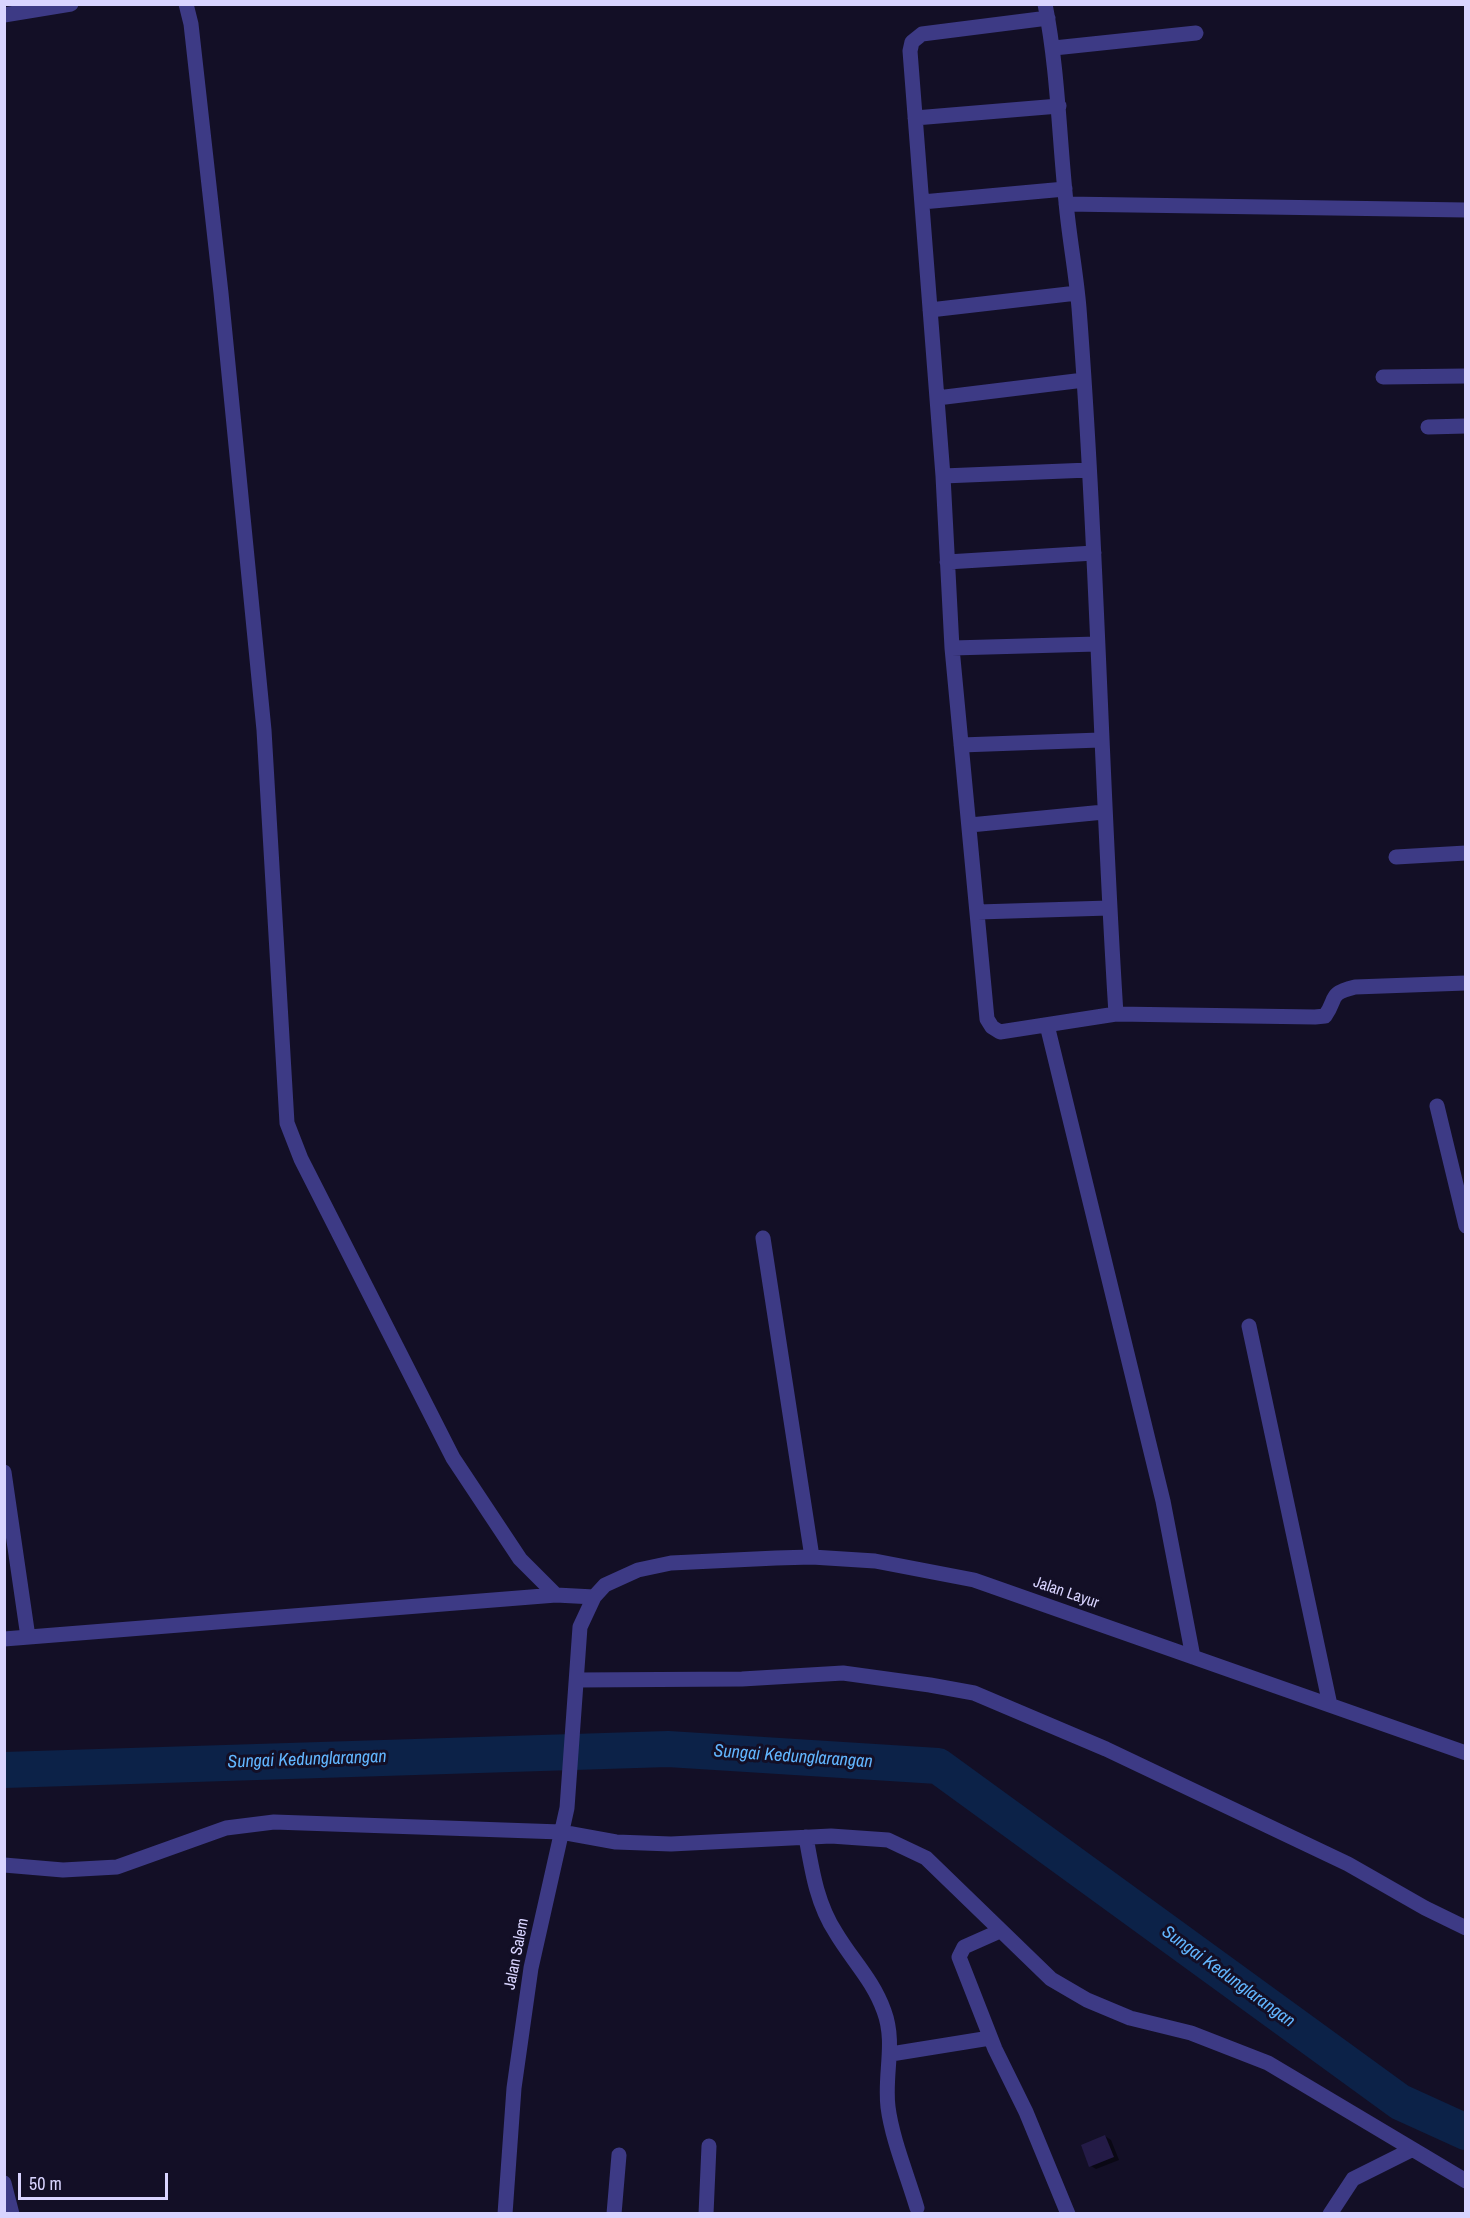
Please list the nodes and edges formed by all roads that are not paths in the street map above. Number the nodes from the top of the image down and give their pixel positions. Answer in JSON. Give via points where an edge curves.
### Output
{"nodes":[{"id":1,"x":71,"y":4,"type":"edge"},
{"id":2,"x":187,"y":5,"type":"edge"},
{"id":3,"x":36,"y":8,"type":"edge"},
{"id":4,"x":1047,"y":11,"type":"edge"},
{"id":5,"x":4,"y":15,"type":"edge"},
{"id":6,"x":1196,"y":33,"type":"dead end"},
{"id":7,"x":1054,"y":48,"type":"junction"},
{"id":8,"x":1059,"y":106,"type":"junction"},
{"id":9,"x":915,"y":118,"type":"junction"},
{"id":10,"x":1066,"y":196,"type":"junction"},
{"id":11,"x":922,"y":206,"type":"junction"},
{"id":12,"x":1466,"y":210,"type":"edge"},
{"id":13,"x":1077,"y":293,"type":"junction"},
{"id":14,"x":930,"y":310,"type":"junction"},
{"id":15,"x":1466,"y":376,"type":"edge"},
{"id":16,"x":1383,"y":377,"type":"dead end"},
{"id":17,"x":1084,"y":380,"type":"junction"},
{"id":18,"x":937,"y":398,"type":"junction"},
{"id":19,"x":1466,"y":426,"type":"edge"},
{"id":20,"x":1428,"y":427,"type":"dead end"},
{"id":21,"x":1089,"y":470,"type":"junction"},
{"id":22,"x":943,"y":476,"type":"junction"},
{"id":23,"x":1094,"y":553,"type":"junction"},
{"id":24,"x":947,"y":562,"type":"junction"},
{"id":25,"x":1096,"y":644,"type":"junction"},
{"id":26,"x":952,"y":648,"type":"junction"},
{"id":27,"x":1101,"y":740,"type":"junction"},
{"id":28,"x":961,"y":745,"type":"junction"},
{"id":29,"x":1104,"y":812,"type":"junction"},
{"id":30,"x":970,"y":825,"type":"junction"},
{"id":31,"x":1466,"y":852,"type":"edge"},
{"id":32,"x":1396,"y":857,"type":"dead end"},
{"id":33,"x":1109,"y":908,"type":"junction"},
{"id":34,"x":978,"y":912,"type":"junction"},
{"id":35,"x":1466,"y":983,"type":"edge"},
{"id":36,"x":1116,"y":1014,"type":"junction"},
{"id":37,"x":1047,"y":1025,"type":"junction"},
{"id":38,"x":1437,"y":1106,"type":"dead end"},
{"id":39,"x":1466,"y":1226,"type":"edge"},
{"id":40,"x":763,"y":1239,"type":"dead end"},
{"id":41,"x":1249,"y":1326,"type":"dead end"},
{"id":42,"x":4,"y":1472,"type":"edge"},
{"id":43,"x":812,"y":1557,"type":"junction"},
{"id":44,"x":556,"y":1595,"type":"junction"},
{"id":45,"x":594,"y":1597,"type":"junction"},
{"id":46,"x":28,"y":1637,"type":"junction"},
{"id":47,"x":4,"y":1640,"type":"edge"},
{"id":48,"x":1193,"y":1657,"type":"junction"},
{"id":49,"x":577,"y":1680,"type":"junction"},
{"id":50,"x":1330,"y":1705,"type":"junction"},
{"id":51,"x":1466,"y":1753,"type":"edge"},
{"id":52,"x":561,"y":1832,"type":"junction"},
{"id":53,"x":806,"y":1837,"type":"junction"},
{"id":54,"x":4,"y":1865,"type":"edge"},
{"id":55,"x":1466,"y":1928,"type":"edge"},
{"id":56,"x":1000,"y":1931,"type":"junction"},
{"id":57,"x":990,"y":2038,"type":"junction"},
{"id":58,"x":891,"y":2054,"type":"junction"},
{"id":59,"x":710,"y":2146,"type":"dead end"},
{"id":60,"x":1412,"y":2150,"type":"junction"},
{"id":61,"x":619,"y":2155,"type":"dead end"},
{"id":62,"x":1466,"y":2181,"type":"edge"},
{"id":63,"x":4,"y":2183,"type":"edge"},
{"id":64,"x":917,"y":2208,"type":"dead end"},
{"id":65,"x":12,"y":2214,"type":"edge"},
{"id":66,"x":505,"y":2214,"type":"edge"},
{"id":67,"x":614,"y":2214,"type":"edge"},
{"id":68,"x":706,"y":2214,"type":"edge"},
{"id":69,"x":1068,"y":2214,"type":"edge"},
{"id":70,"x":1330,"y":2214,"type":"edge"}],
"edges":[{"from":1,"to":3,"type":"street"},
{"from":2,"to":44,"type":"street","via":[[221,293],[264,730],[287,1123],[301,1159],[453,1458],[520,1559]]},
{"from":3,"to":5,"type":"street"},
{"from":4,"to":7,"type":"street"},
{"from":4,"to":9,"type":"street","via":[[916,36],[910,51]]},
{"from":6,"to":7,"type":"street"},
{"from":7,"to":8,"type":"street"},
{"from":8,"to":9,"type":"street"},
{"from":8,"to":10,"type":"street"},
{"from":9,"to":11,"type":"street"},
{"from":10,"to":11,"type":"street"},
{"from":10,"to":12,"type":"street"},
{"from":10,"to":13,"type":"street"},
{"from":11,"to":14,"type":"street"},
{"from":13,"to":14,"type":"street"},
{"from":13,"to":17,"type":"street"},
{"from":14,"to":18,"type":"street"},
{"from":15,"to":16,"type":"street"},
{"from":17,"to":18,"type":"street"},
{"from":17,"to":21,"type":"street"},
{"from":18,"to":22,"type":"street"},
{"from":19,"to":20,"type":"street"},
{"from":21,"to":22,"type":"street"},
{"from":21,"to":23,"type":"street"},
{"from":22,"to":24,"type":"street"},
{"from":23,"to":24,"type":"street"},
{"from":23,"to":25,"type":"street"},
{"from":24,"to":26,"type":"street"},
{"from":25,"to":26,"type":"street"},
{"from":25,"to":27,"type":"street"},
{"from":26,"to":28,"type":"street"},
{"from":27,"to":28,"type":"street"},
{"from":27,"to":29,"type":"street"},
{"from":28,"to":30,"type":"street"},
{"from":29,"to":30,"type":"street"},
{"from":29,"to":33,"type":"street"},
{"from":30,"to":34,"type":"street"},
{"from":31,"to":32,"type":"street"},
{"from":33,"to":34,"type":"street"},
{"from":33,"to":36,"type":"street"},
{"from":34,"to":37,"type":"street","via":[[987,1019],[1000,1032]]},
{"from":35,"to":36,"type":"street","via":[[1341,990],[1332,998],[1325,1016],[1315,1017]]},
{"from":36,"to":37,"type":"street"},
{"from":37,"to":48,"type":"street","via":[[1163,1501]]},
{"from":38,"to":39,"type":"street"},
{"from":40,"to":43,"type":"street"},
{"from":41,"to":50,"type":"street"},
{"from":42,"to":46,"type":"street"},
{"from":43,"to":45,"type":"street","name":"Jalan Layur","via":[[671,1563],[638,1570],[605,1585]]},
{"from":43,"to":48,"type":"street","name":"Jalan Layur","via":[[875,1561],[974,1580]]},
{"from":44,"to":45,"type":"street"},
{"from":44,"to":46,"type":"street"},
{"from":45,"to":49,"type":"street","name":"Jalan Salem","via":[[580,1627]]},
{"from":46,"to":47,"type":"street"},
{"from":48,"to":50,"type":"street","name":"Jalan Layur"},
{"from":49,"to":52,"type":"street","name":"Jalan Salem","via":[[567,1808]]},
{"from":49,"to":55,"type":"street","via":[[742,1679],[843,1673],[974,1694],[1106,1749],[1328,1855]]},
{"from":50,"to":51,"type":"street","name":"Jalan Layur"},
{"from":52,"to":53,"type":"street","via":[[616,1842],[671,1844]]},
{"from":52,"to":54,"type":"street","via":[[274,1822],[226,1828],[117,1867],[63,1870]]},
{"from":52,"to":66,"type":"street","name":"Jalan Salem","via":[[531,1968],[514,2088]]},
{"from":53,"to":56,"type":"street","via":[[888,1840],[926,1858]]},
{"from":53,"to":58,"type":"street","via":[[814,1883],[836,1933],[873,1984],[885,2012]]},
{"from":56,"to":57,"type":"street","via":[[964,1947],[959,1957]]},
{"from":56,"to":60,"type":"street","via":[[1051,1979],[1087,2000],[1130,2018],[1191,2033],[1268,2063]]},
{"from":57,"to":58,"type":"street"},
{"from":57,"to":69,"type":"street"},
{"from":58,"to":64,"type":"street","via":[[888,2109]]},
{"from":59,"to":68,"type":"street"},
{"from":60,"to":62,"type":"street"},
{"from":60,"to":70,"type":"street","via":[[1353,2179]]},
{"from":61,"to":67,"type":"street"},
{"from":63,"to":65,"type":"street"}]}
